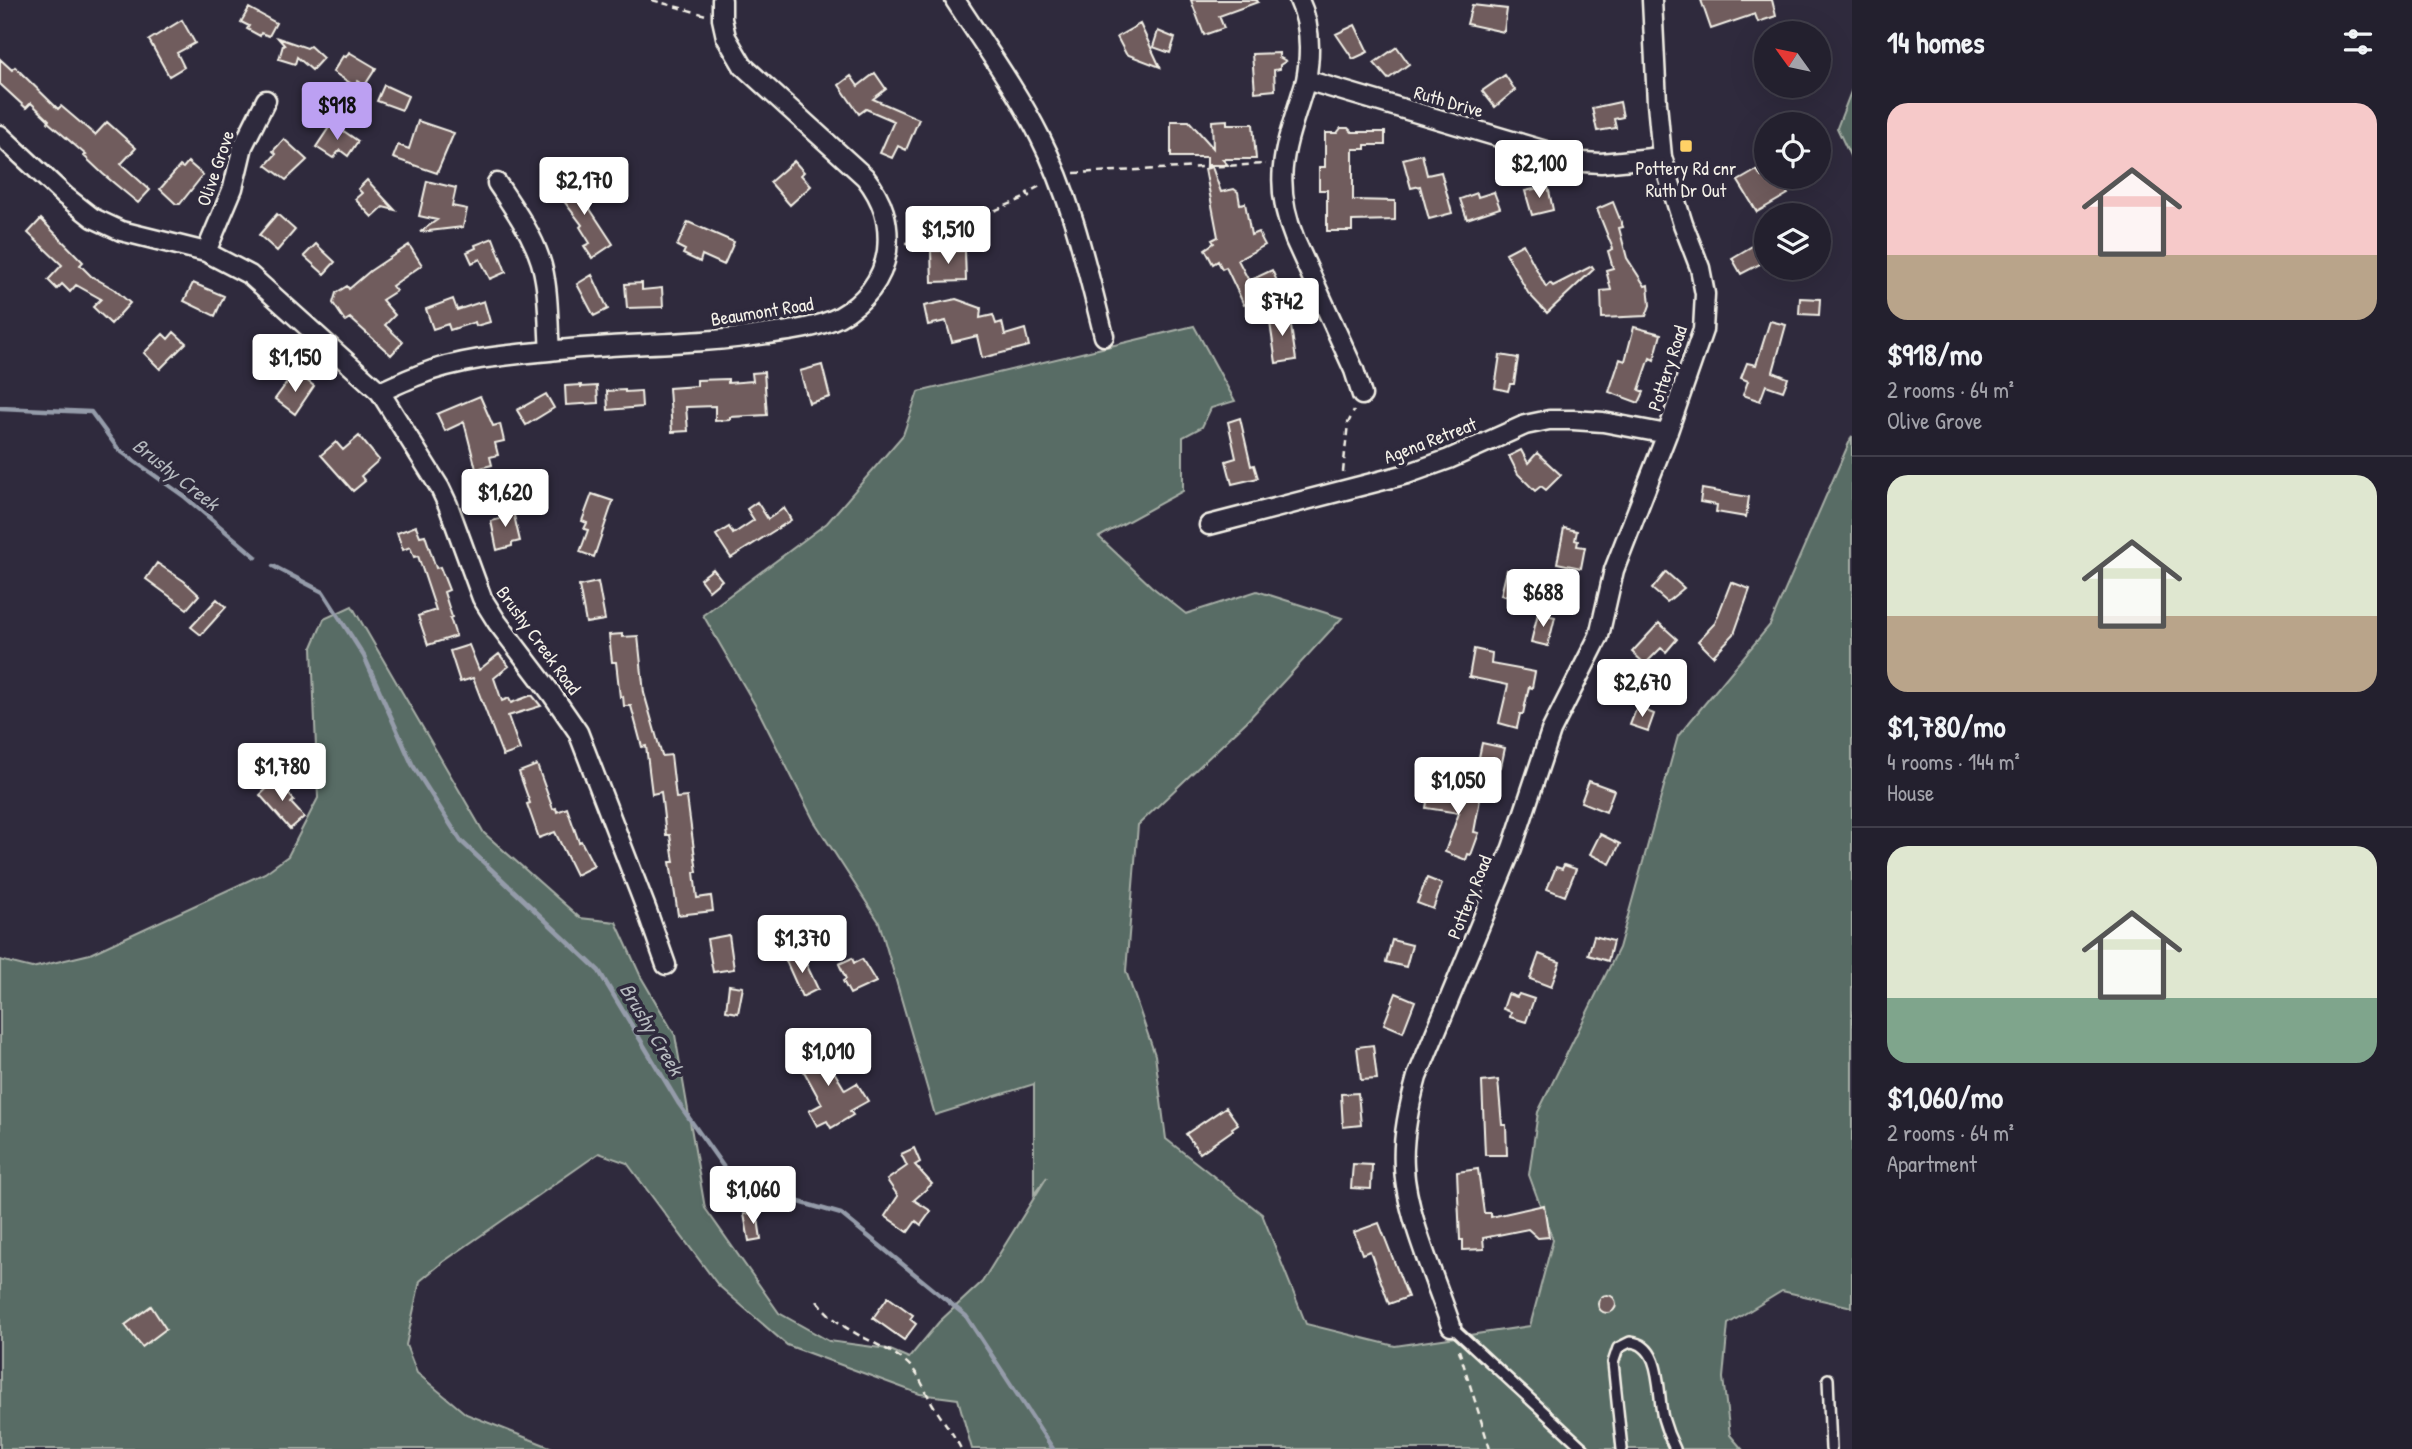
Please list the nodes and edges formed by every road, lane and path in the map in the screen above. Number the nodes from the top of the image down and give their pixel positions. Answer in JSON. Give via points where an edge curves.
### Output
{"nodes":[{"id":1,"x":652,"y":0,"type":"edge"},
{"id":2,"x":722,"y":0,"type":"edge"},
{"id":3,"x":955,"y":0,"type":"edge"},
{"id":4,"x":1298,"y":0,"type":"edge"},
{"id":5,"x":1652,"y":0,"type":"edge"},
{"id":6,"x":693,"y":13,"type":"dead end"},
{"id":7,"x":1306,"y":79,"type":"junction"},
{"id":8,"x":266,"y":100,"type":"dead end"},
{"id":9,"x":0,"y":135,"type":"edge"},
{"id":10,"x":1662,"y":157,"type":"junction"},
{"id":11,"x":1282,"y":164,"type":"junction"},
{"id":12,"x":1058,"y":176,"type":"junction"},
{"id":13,"x":497,"y":183,"type":"dead end"},
{"id":14,"x":887,"y":245,"type":"junction"},
{"id":15,"x":206,"y":251,"type":"junction"},
{"id":16,"x":1104,"y":336,"type":"dead end"},
{"id":17,"x":550,"y":351,"type":"junction"},
{"id":18,"x":380,"y":392,"type":"junction"},
{"id":19,"x":1362,"y":395,"type":"joint"},
{"id":20,"x":1667,"y":434,"type":"junction"},
{"id":21,"x":1340,"y":492,"type":"junction"},
{"id":22,"x":1209,"y":525,"type":"dead end"},
{"id":23,"x":666,"y":965,"type":"dead end"},
{"id":24,"x":817,"y":1301,"type":"dead end"},
{"id":25,"x":1451,"y":1326,"type":"junction"},
{"id":26,"x":1828,"y":1379,"type":"dead end"},
{"id":27,"x":961,"y":1449,"type":"edge"},
{"id":28,"x":1490,"y":1449,"type":"edge"},
{"id":29,"x":1584,"y":1449,"type":"edge"},
{"id":30,"x":1622,"y":1449,"type":"edge"},
{"id":31,"x":1675,"y":1449,"type":"edge"},
{"id":32,"x":1831,"y":1449,"type":"edge"}],
"edges":[{"from":1,"to":6,"type":"path"},
{"from":2,"to":14,"type":"street","name":"Beaumont Road","via":[[726,37],[743,66],[877,193],[884,209]]},
{"from":3,"to":12,"type":"street","via":[[1026,110]]},
{"from":4,"to":7,"type":"street","via":[[1309,43]]},
{"from":5,"to":10,"type":"street","name":"Pottery Road"},
{"from":7,"to":10,"type":"street","name":"Ruth Drive","via":[[1583,162]]},
{"from":7,"to":11,"type":"street"},
{"from":8,"to":15,"type":"street","name":"Olive Grove","via":[[248,133],[233,188]]},
{"from":9,"to":15,"type":"street","name":"Brushy Creek Road","via":[[93,218],[121,231]]},
{"from":10,"to":20,"type":"street","name":"Pottery Road","via":[[1700,268],[1705,312],[1697,350]]},
{"from":11,"to":12,"type":"path"},
{"from":11,"to":19,"type":"street","via":[[1287,219]]},
{"from":12,"to":14,"type":"path","via":[[1027,193],[1029,196],[921,242]]},
{"from":12,"to":16,"type":"street"},
{"from":13,"to":17,"type":"street","via":[[540,259]]},
{"from":14,"to":17,"type":"street","name":"Beaumont Road","via":[[885,262],[871,290],[856,306],[818,325],[728,340]]},
{"from":15,"to":18,"type":"street","name":"Brushy Creek Road","via":[[250,275]]},
{"from":17,"to":18,"type":"street","name":"Beaumont Road","via":[[463,363],[420,374]]},
{"from":18,"to":23,"type":"street","name":"Brushy Creek Road","via":[[448,505],[485,604],[578,732]]},
{"from":19,"to":21,"type":"path","via":[[1348,423]]},
{"from":20,"to":21,"type":"street","name":"Agena Retreat","via":[[1603,422],[1525,425],[1449,459]]},
{"from":20,"to":25,"type":"street","name":"Pottery Road","via":[[1614,570],[1599,636],[1550,730],[1512,848],[1412,1096],[1404,1142],[1406,1187]]},
{"from":21,"to":22,"type":"street","name":"Agena Retreat"},
{"from":24,"to":27,"type":"path","via":[[845,1328],[918,1374]]},
{"from":25,"to":28,"type":"path"},
{"from":25,"to":29,"type":"lane"},
{"from":26,"to":32,"type":"lane"},
{"from":30,"to":31,"type":"lane","via":[[1614,1363],[1618,1348],[1630,1342],[1643,1346],[1653,1360],[1663,1417]]}]}
